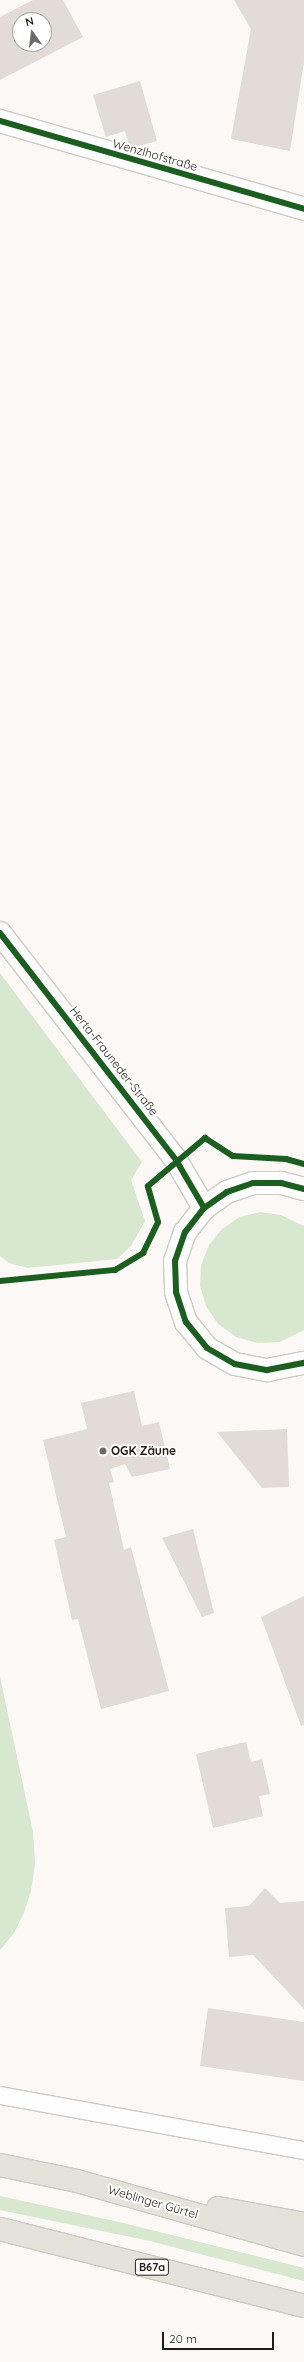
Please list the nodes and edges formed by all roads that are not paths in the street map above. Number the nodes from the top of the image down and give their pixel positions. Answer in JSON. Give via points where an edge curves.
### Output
{"nodes":[{"id":1,"x":0,"y":121,"type":"edge"},
{"id":2,"x":304,"y":209,"type":"edge"},
{"id":3,"x":0,"y":933,"type":"edge"},
{"id":4,"x":304,"y":1189,"type":"edge"},
{"id":5,"x":204,"y":1208,"type":"junction"},
{"id":6,"x":304,"y":1363,"type":"edge"},
{"id":7,"x":0,"y":2095,"type":"edge"},
{"id":8,"x":304,"y":2150,"type":"edge"},
{"id":9,"x":0,"y":2165,"type":"edge"},
{"id":10,"x":77,"y":2181,"type":"junction"},
{"id":11,"x":304,"y":2224,"type":"edge"},
{"id":12,"x":0,"y":2229,"type":"edge"},
{"id":13,"x":304,"y":2245,"type":"edge"},
{"id":14,"x":304,"y":2306,"type":"edge"}],
"edges":[{"from":1,"to":2,"type":"street","name":"Wenzlhofstraße"},
{"from":3,"to":5,"type":"street","name":"Herta-Frauneder-Straße","via":[[176,1160]]},
{"from":4,"to":5,"type":"street","via":[[281,1183],[253,1184],[227,1192]]},
{"from":5,"to":6,"type":"street","via":[[185,1232],[175,1261],[176,1292],[186,1322],[207,1348],[235,1364],[267,1370]]},
{"from":7,"to":8,"type":"lane"},
{"from":9,"to":10,"type":"main road","name":"Weblinger Gürtel"},
{"from":10,"to":11,"type":"main road"},
{"from":10,"to":13,"type":"main road","name":"Weblinger Gürtel"},
{"from":12,"to":14,"type":"main road","number":"B67a"}]}
